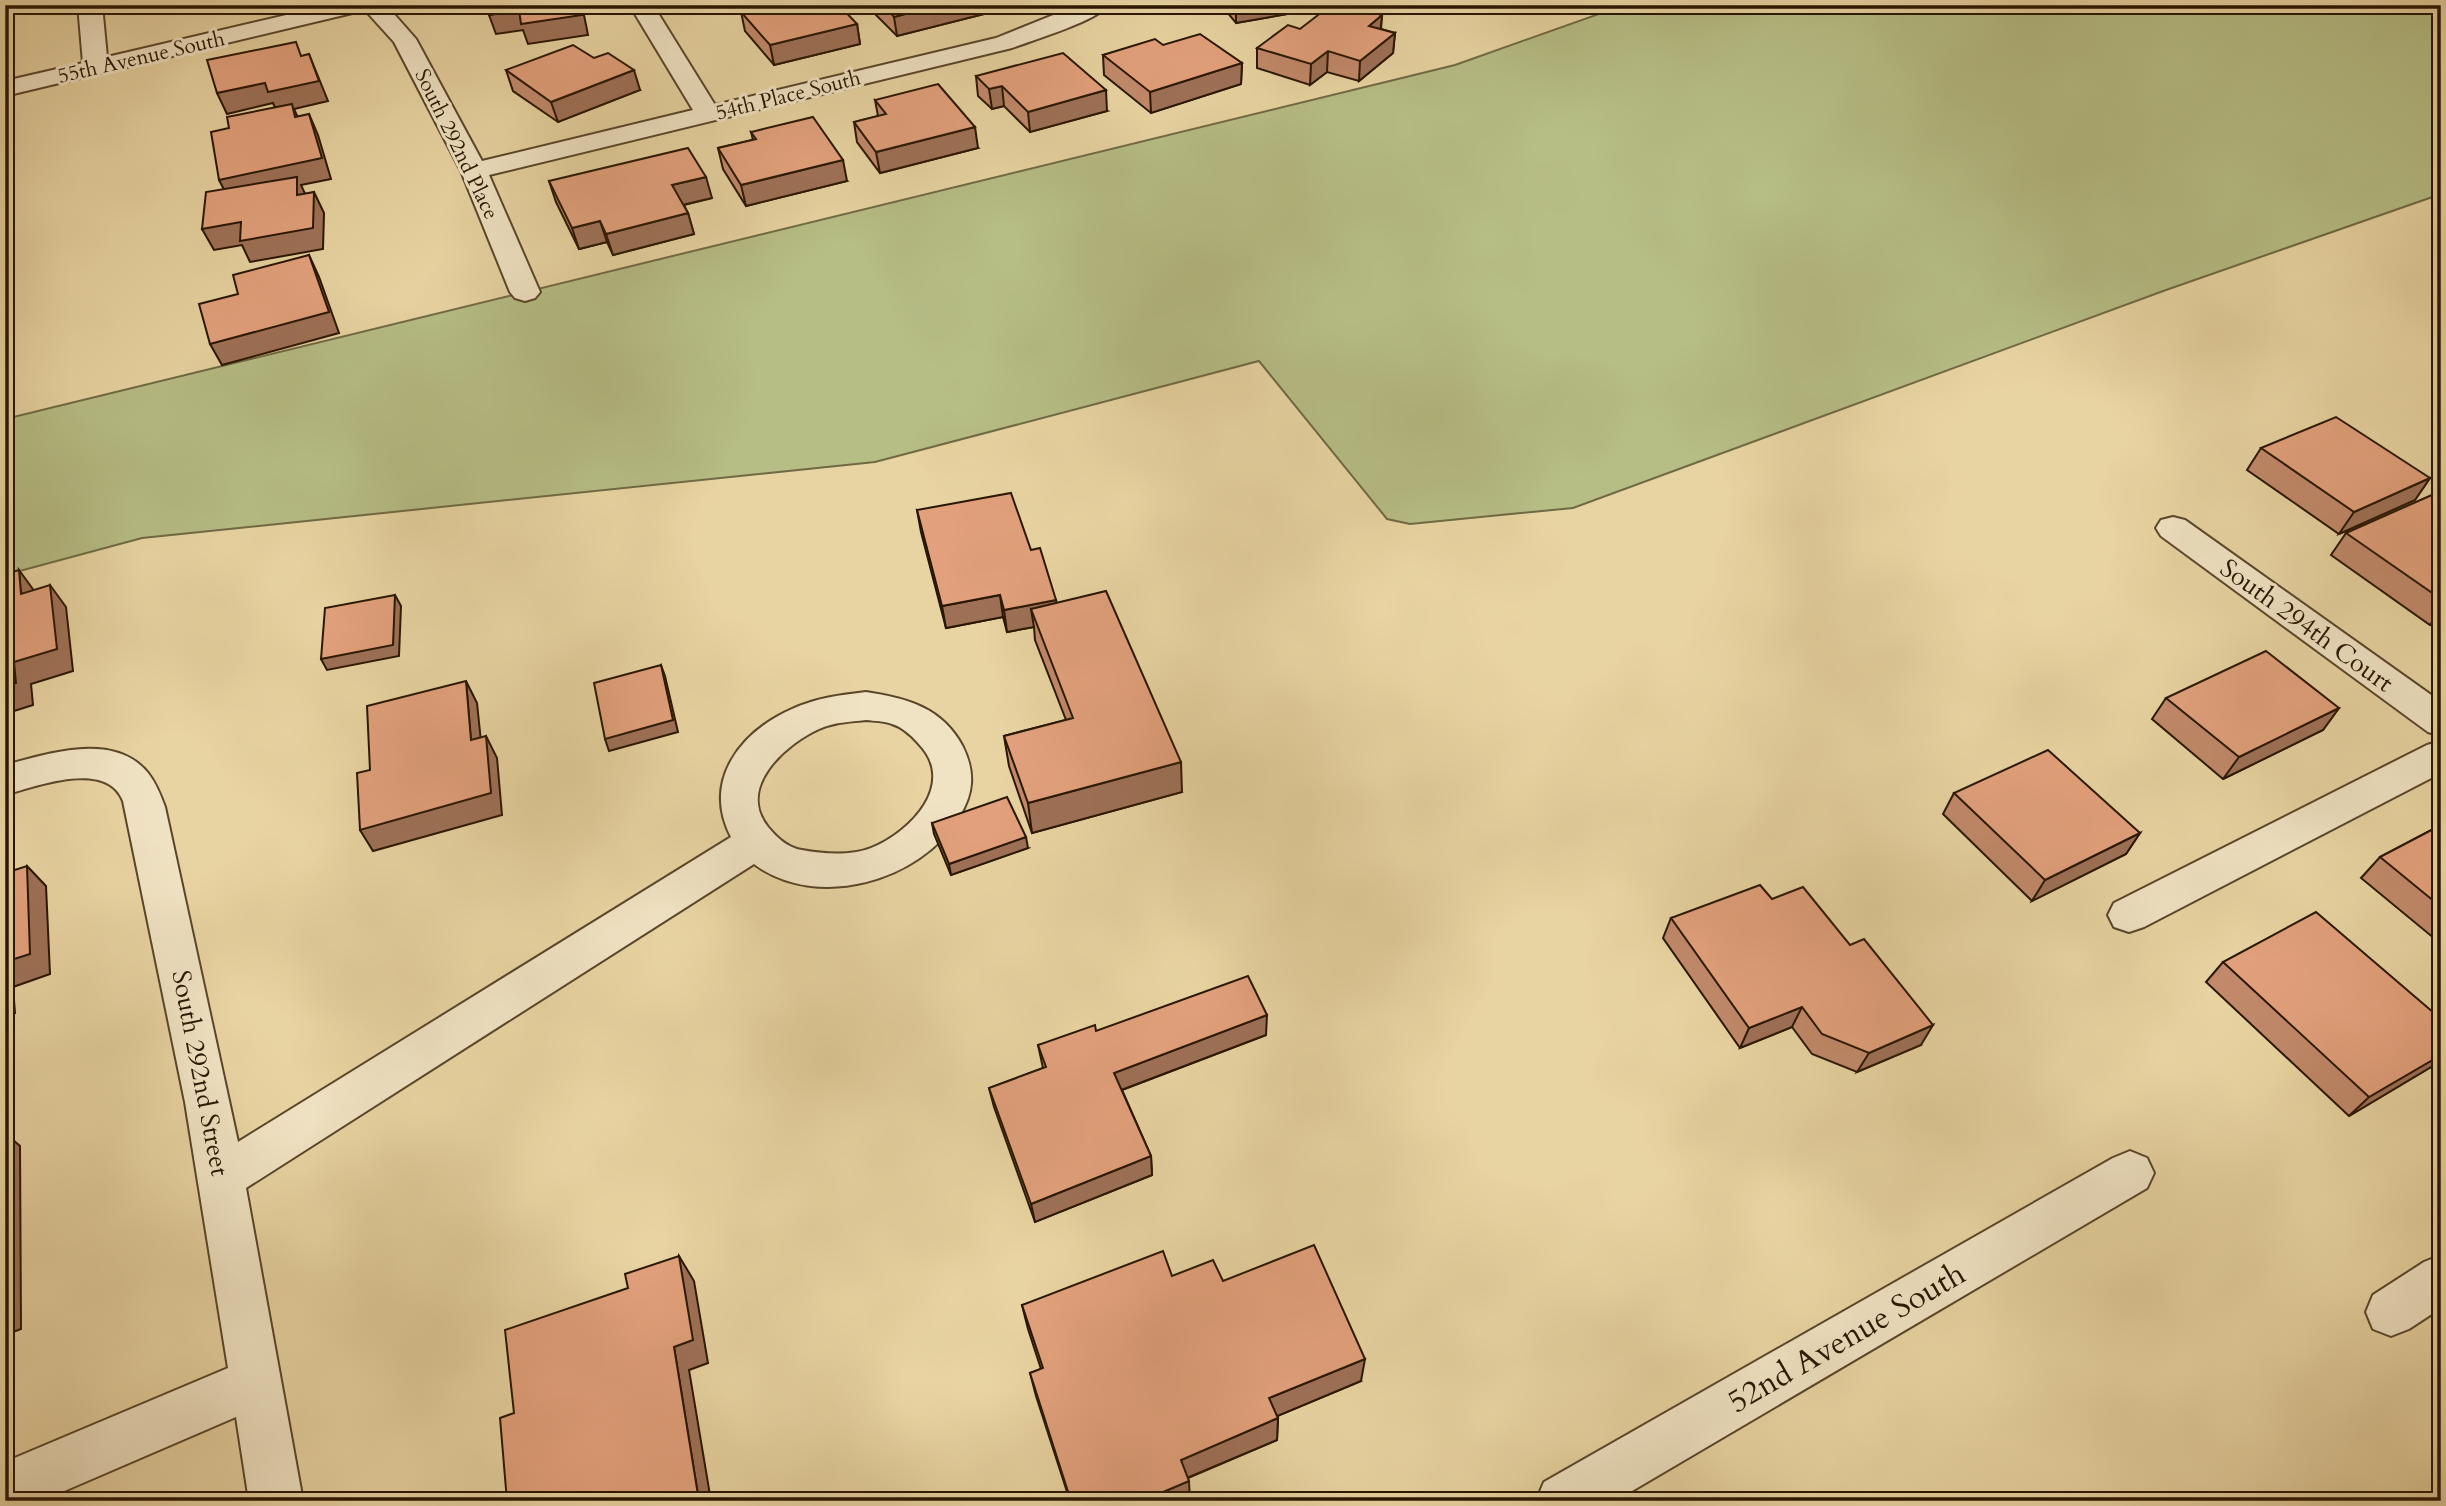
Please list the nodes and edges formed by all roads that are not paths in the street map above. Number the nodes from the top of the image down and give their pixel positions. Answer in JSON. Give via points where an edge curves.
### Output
{"nodes":[{"id":1,"x":90,"y":5,"type":"edge"},
{"id":2,"x":359,"y":5,"type":"edge"},
{"id":3,"x":373,"y":5,"type":"edge"},
{"id":4,"x":1097,"y":5,"type":"edge"},
{"id":5,"x":643,"y":9,"type":"dead end"},
{"id":6,"x":96,"y":67,"type":"junction"},
{"id":7,"x":5,"y":89,"type":"edge"},
{"id":8,"x":708,"y":114,"type":"junction"},
{"id":9,"x":474,"y":171,"type":"junction"},
{"id":10,"x":525,"y":292,"type":"dead end"},
{"id":11,"x":2173,"y":528,"type":"dead end"},
{"id":12,"x":2441,"y":722,"type":"edge"},
{"id":13,"x":2441,"y":755,"type":"edge"},
{"id":14,"x":5,"y":780,"type":"edge"},
{"id":15,"x":755,"y":843,"type":"junction"},
{"id":16,"x":2129,"y":915,"type":"dead end"},
{"id":17,"x":2130,"y":1173,"type":"dead end"},
{"id":18,"x":221,"y":1178,"type":"junction"},
{"id":19,"x":2441,"y":1279,"type":"edge"},
{"id":20,"x":2392,"y":1312,"type":"dead end"},
{"id":21,"x":257,"y":1382,"type":"junction"},
{"id":22,"x":5,"y":1489,"type":"edge"},
{"id":23,"x":276,"y":1501,"type":"edge"},
{"id":24,"x":1563,"y":1501,"type":"edge"}],
"edges":[{"from":1,"to":6,"type":"street"},
{"from":2,"to":6,"type":"street","name":"55th Avenue South"},
{"from":3,"to":9,"type":"street","name":"South 292nd Place","via":[[404,39]]},
{"from":4,"to":8,"type":"street","name":"54th Place South","via":[[1004,43]]},
{"from":5,"to":8,"type":"street"},
{"from":6,"to":7,"type":"street","name":"55th Avenue South"},
{"from":8,"to":9,"type":"street","name":"54th Place South"},
{"from":9,"to":10,"type":"street","name":"South 292nd Place"},
{"from":11,"to":12,"type":"street","name":"South 294th Court"},
{"from":13,"to":16,"type":"street"},
{"from":14,"to":18,"type":"street","name":"South 292nd Street","via":[[96,764],[114,767],[139,791],[155,845]]},
{"from":15,"to":15,"type":"street","via":[[786,863],[826,871],[870,865],[909,847],[939,820],[953,788],[951,757],[933,731],[903,713],[866,706],[825,711],[787,727],[757,751],[740,782],[740,814]]},
{"from":15,"to":18,"type":"street"},
{"from":17,"to":24,"type":"street","name":"52nd Avenue South"},
{"from":18,"to":21,"type":"street","name":"South 292nd Street"},
{"from":19,"to":20,"type":"street"},
{"from":21,"to":22,"type":"street"},
{"from":21,"to":23,"type":"street","name":"South 292nd Street"}]}
